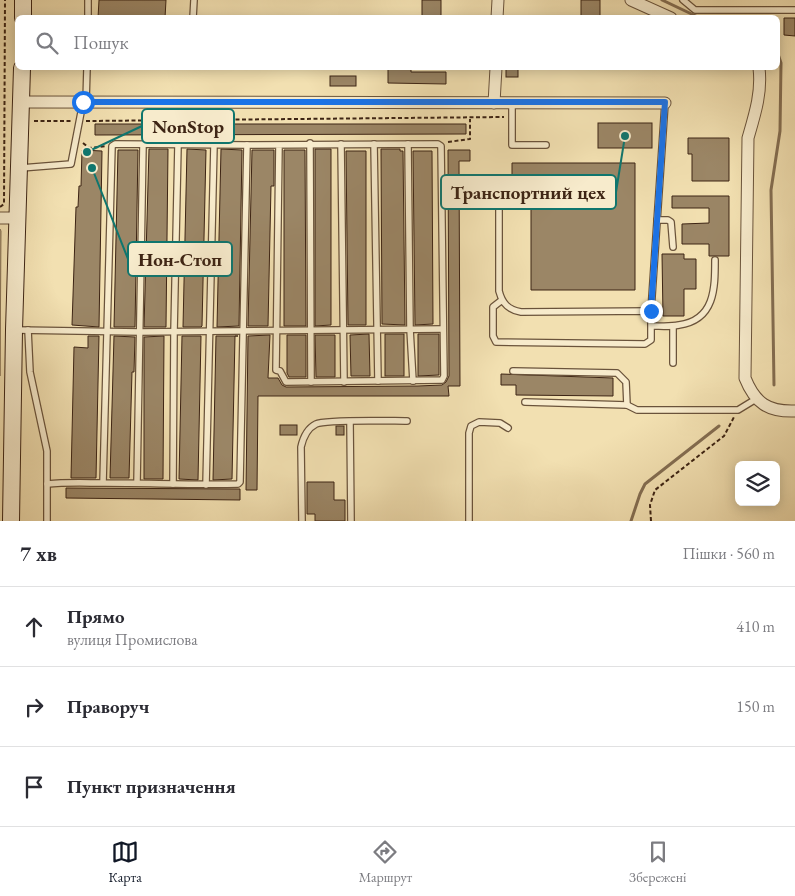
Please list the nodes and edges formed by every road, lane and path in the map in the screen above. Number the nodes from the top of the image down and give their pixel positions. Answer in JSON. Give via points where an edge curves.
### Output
{"nodes":[{"id":1,"x":6,"y":0,"type":"edge"},
{"id":2,"x":23,"y":0,"type":"edge"},
{"id":3,"x":88,"y":0,"type":"edge"},
{"id":4,"x":194,"y":0,"type":"edge"},
{"id":5,"x":498,"y":0,"type":"edge"},
{"id":6,"x":631,"y":0,"type":"edge"},
{"id":7,"x":683,"y":0,"type":"edge"},
{"id":8,"x":795,"y":10,"type":"edge"},
{"id":9,"x":23,"y":15,"type":"edge"},
{"id":10,"x":88,"y":15,"type":"edge"},
{"id":11,"x":193,"y":15,"type":"edge"},
{"id":12,"x":498,"y":15,"type":"edge"},
{"id":13,"x":664,"y":15,"type":"edge"},
{"id":14,"x":22,"y":70,"type":"edge"},
{"id":15,"x":87,"y":70,"type":"edge"},
{"id":16,"x":496,"y":70,"type":"edge"},
{"id":17,"x":758,"y":70,"type":"edge"},
{"id":18,"x":0,"y":80,"type":"edge"},
{"id":19,"x":4,"y":80,"type":"junction"},
{"id":20,"x":22,"y":102,"type":"junction"},
{"id":21,"x":84,"y":102,"type":"junction"},
{"id":22,"x":665,"y":102,"type":"joint"},
{"id":23,"x":494,"y":103,"type":"junction"},
{"id":24,"x":512,"y":103,"type":"junction"},
{"id":25,"x":512,"y":117,"type":"junction"},
{"id":26,"x":470,"y":118,"type":"junction"},
{"id":27,"x":4,"y":121,"type":"junction"},
{"id":28,"x":21,"y":121,"type":"junction"},
{"id":29,"x":80,"y":121,"type":"junction"},
{"id":30,"x":81,"y":140,"type":"dead end"},
{"id":31,"x":310,"y":144,"type":"junction"},
{"id":32,"x":341,"y":144,"type":"junction"},
{"id":33,"x":374,"y":144,"type":"junction"},
{"id":34,"x":408,"y":144,"type":"junction"},
{"id":35,"x":438,"y":144,"type":"junction"},
{"id":36,"x":113,"y":145,"type":"junction"},
{"id":37,"x":143,"y":145,"type":"junction"},
{"id":38,"x":178,"y":145,"type":"junction"},
{"id":39,"x":214,"y":145,"type":"junction"},
{"id":40,"x":248,"y":145,"type":"junction"},
{"id":41,"x":279,"y":145,"type":"junction"},
{"id":42,"x":546,"y":145,"type":"dead end"},
{"id":43,"x":20,"y":168,"type":"junction"},
{"id":44,"x":498,"y":204,"type":"dead end"},
{"id":45,"x":0,"y":207,"type":"edge"},
{"id":46,"x":0,"y":218,"type":"edge"},
{"id":47,"x":18,"y":218,"type":"junction"},
{"id":48,"x":657,"y":220,"type":"junction"},
{"id":49,"x":673,"y":247,"type":"dead end"},
{"id":50,"x":715,"y":260,"type":"dead end"},
{"id":51,"x":502,"y":300,"type":"junction"},
{"id":52,"x":651,"y":311,"type":"junction"},
{"id":53,"x":652,"y":326,"type":"junction"},
{"id":54,"x":673,"y":326,"type":"junction"},
{"id":55,"x":343,"y":329,"type":"junction"},
{"id":56,"x":377,"y":329,"type":"junction"},
{"id":57,"x":410,"y":329,"type":"junction"},
{"id":58,"x":444,"y":329,"type":"junction"},
{"id":59,"x":21,"y":330,"type":"junction"},
{"id":60,"x":276,"y":330,"type":"junction"},
{"id":61,"x":311,"y":330,"type":"junction"},
{"id":62,"x":209,"y":331,"type":"junction"},
{"id":63,"x":242,"y":331,"type":"junction"},
{"id":64,"x":107,"y":332,"type":"junction"},
{"id":65,"x":140,"y":332,"type":"junction"},
{"id":66,"x":174,"y":332,"type":"junction"},
{"id":67,"x":673,"y":363,"type":"dead end"},
{"id":68,"x":513,"y":371,"type":"dead end"},
{"id":69,"x":378,"y":381,"type":"junction"},
{"id":70,"x":413,"y":381,"type":"junction"},
{"id":71,"x":311,"y":382,"type":"junction"},
{"id":72,"x":344,"y":382,"type":"junction"},
{"id":73,"x":756,"y":400,"type":"junction"},
{"id":74,"x":525,"y":402,"type":"dead end"},
{"id":75,"x":627,"y":405,"type":"junction"},
{"id":76,"x":738,"y":410,"type":"junction"},
{"id":77,"x":795,"y":411,"type":"edge"},
{"id":78,"x":407,"y":421,"type":"dead end"},
{"id":79,"x":350,"y":422,"type":"junction"},
{"id":80,"x":508,"y":428,"type":"dead end"},
{"id":81,"x":103,"y":483,"type":"junction"},
{"id":82,"x":137,"y":483,"type":"junction"},
{"id":83,"x":47,"y":484,"type":"junction"},
{"id":84,"x":173,"y":484,"type":"junction"},
{"id":85,"x":206,"y":485,"type":"junction"},
{"id":86,"x":11,"y":521,"type":"edge"},
{"id":87,"x":47,"y":521,"type":"edge"},
{"id":88,"x":302,"y":521,"type":"edge"},
{"id":89,"x":351,"y":521,"type":"edge"},
{"id":90,"x":469,"y":521,"type":"edge"},
{"id":91,"x":651,"y":521,"type":"edge"}],
"edges":[{"from":1,"to":19,"type":"path"},
{"from":2,"to":9,"type":"main road"},
{"from":3,"to":10,"type":"lane"},
{"from":4,"to":11,"type":"lane"},
{"from":5,"to":12,"type":"street"},
{"from":6,"to":13,"type":"street"},
{"from":7,"to":8,"type":"lane","via":[[695,10]]},
{"from":14,"to":20,"type":"main road"},
{"from":15,"to":21,"type":"lane"},
{"from":16,"to":23,"type":"street"},
{"from":17,"to":73,"type":"street","via":[[759,92],[748,138],[745,359],[745,378]]},
{"from":18,"to":19,"type":"path"},
{"from":19,"to":27,"type":"path"},
{"from":20,"to":21,"type":"street"},
{"from":20,"to":28,"type":"main road"},
{"from":21,"to":23,"type":"street"},
{"from":21,"to":29,"type":"lane"},
{"from":22,"to":24,"type":"street"},
{"from":22,"to":48,"type":"lane"},
{"from":23,"to":24,"type":"street"},
{"from":24,"to":25,"type":"lane"},
{"from":25,"to":26,"type":"path"},
{"from":25,"to":42,"type":"lane","via":[[512,145]]},
{"from":26,"to":29,"type":"path"},
{"from":26,"to":35,"type":"path","via":[[470,139]]},
{"from":27,"to":28,"type":"path"},
{"from":27,"to":45,"type":"path","via":[[4,204]]},
{"from":28,"to":29,"type":"path"},
{"from":28,"to":43,"type":"main road"},
{"from":29,"to":43,"type":"lane","via":[[71,164]]},
{"from":30,"to":36,"type":"path","via":[[89,148]]},
{"from":31,"to":32,"type":"lane"},
{"from":31,"to":41,"type":"lane"},
{"from":31,"to":61,"type":"lane"},
{"from":32,"to":33,"type":"lane"},
{"from":32,"to":55,"type":"lane"},
{"from":33,"to":34,"type":"lane"},
{"from":33,"to":56,"type":"lane"},
{"from":34,"to":35,"type":"lane"},
{"from":34,"to":57,"type":"lane"},
{"from":35,"to":58,"type":"lane","via":[[442,148]]},
{"from":36,"to":37,"type":"lane"},
{"from":36,"to":64,"type":"lane"},
{"from":37,"to":38,"type":"lane"},
{"from":37,"to":65,"type":"lane"},
{"from":38,"to":39,"type":"lane"},
{"from":38,"to":66,"type":"lane"},
{"from":39,"to":40,"type":"lane"},
{"from":39,"to":62,"type":"lane"},
{"from":40,"to":41,"type":"lane"},
{"from":40,"to":63,"type":"lane"},
{"from":41,"to":60,"type":"lane"},
{"from":43,"to":47,"type":"main road"},
{"from":44,"to":51,"type":"lane"},
{"from":46,"to":47,"type":"street"},
{"from":47,"to":59,"type":"main road"},
{"from":48,"to":49,"type":"lane","via":[[671,222]]},
{"from":48,"to":52,"type":"lane"},
{"from":50,"to":54,"type":"lane","via":[[715,290],[707,308],[692,321]]},
{"from":51,"to":52,"type":"lane","via":[[508,308],[521,312]]},
{"from":51,"to":53,"type":"lane","via":[[493,307],[493,336],[500,343],[645,344],[651,340]]},
{"from":52,"to":53,"type":"lane"},
{"from":53,"to":54,"type":"lane"},
{"from":54,"to":67,"type":"lane"},
{"from":55,"to":56,"type":"lane"},
{"from":55,"to":61,"type":"lane"},
{"from":55,"to":72,"type":"lane"},
{"from":56,"to":57,"type":"lane"},
{"from":56,"to":69,"type":"lane"},
{"from":57,"to":58,"type":"lane"},
{"from":57,"to":70,"type":"lane"},
{"from":58,"to":70,"type":"lane","via":[[443,379]]},
{"from":59,"to":64,"type":"lane"},
{"from":59,"to":83,"type":"lane","via":[[47,451]]},
{"from":59,"to":86,"type":"main road"},
{"from":60,"to":61,"type":"lane"},
{"from":60,"to":63,"type":"lane"},
{"from":60,"to":71,"type":"lane","via":[[276,370],[286,382]]},
{"from":61,"to":71,"type":"lane"},
{"from":62,"to":63,"type":"lane"},
{"from":62,"to":66,"type":"lane"},
{"from":62,"to":85,"type":"lane"},
{"from":63,"to":85,"type":"lane","via":[[241,480],[238,484]]},
{"from":64,"to":65,"type":"lane"},
{"from":64,"to":81,"type":"lane"},
{"from":65,"to":66,"type":"lane"},
{"from":65,"to":82,"type":"lane"},
{"from":66,"to":84,"type":"lane"},
{"from":68,"to":75,"type":"lane","via":[[617,373],[626,382]]},
{"from":69,"to":70,"type":"lane"},
{"from":69,"to":72,"type":"lane"},
{"from":71,"to":72,"type":"lane"},
{"from":73,"to":76,"type":"lane"},
{"from":73,"to":77,"type":"street","via":[[770,408]]},
{"from":74,"to":75,"type":"lane"},
{"from":75,"to":76,"type":"lane","via":[[637,410]]},
{"from":76,"to":91,"type":"path","via":[[724,436],[656,490],[650,505]]},
{"from":78,"to":79,"type":"lane"},
{"from":79,"to":88,"type":"lane","via":[[319,423],[303,439]]},
{"from":79,"to":89,"type":"lane"},
{"from":80,"to":90,"type":"lane","via":[[500,423],[479,422],[471,426]]},
{"from":81,"to":82,"type":"lane"},
{"from":81,"to":83,"type":"lane"},
{"from":82,"to":84,"type":"lane"},
{"from":83,"to":87,"type":"lane"},
{"from":84,"to":85,"type":"lane"}]}
